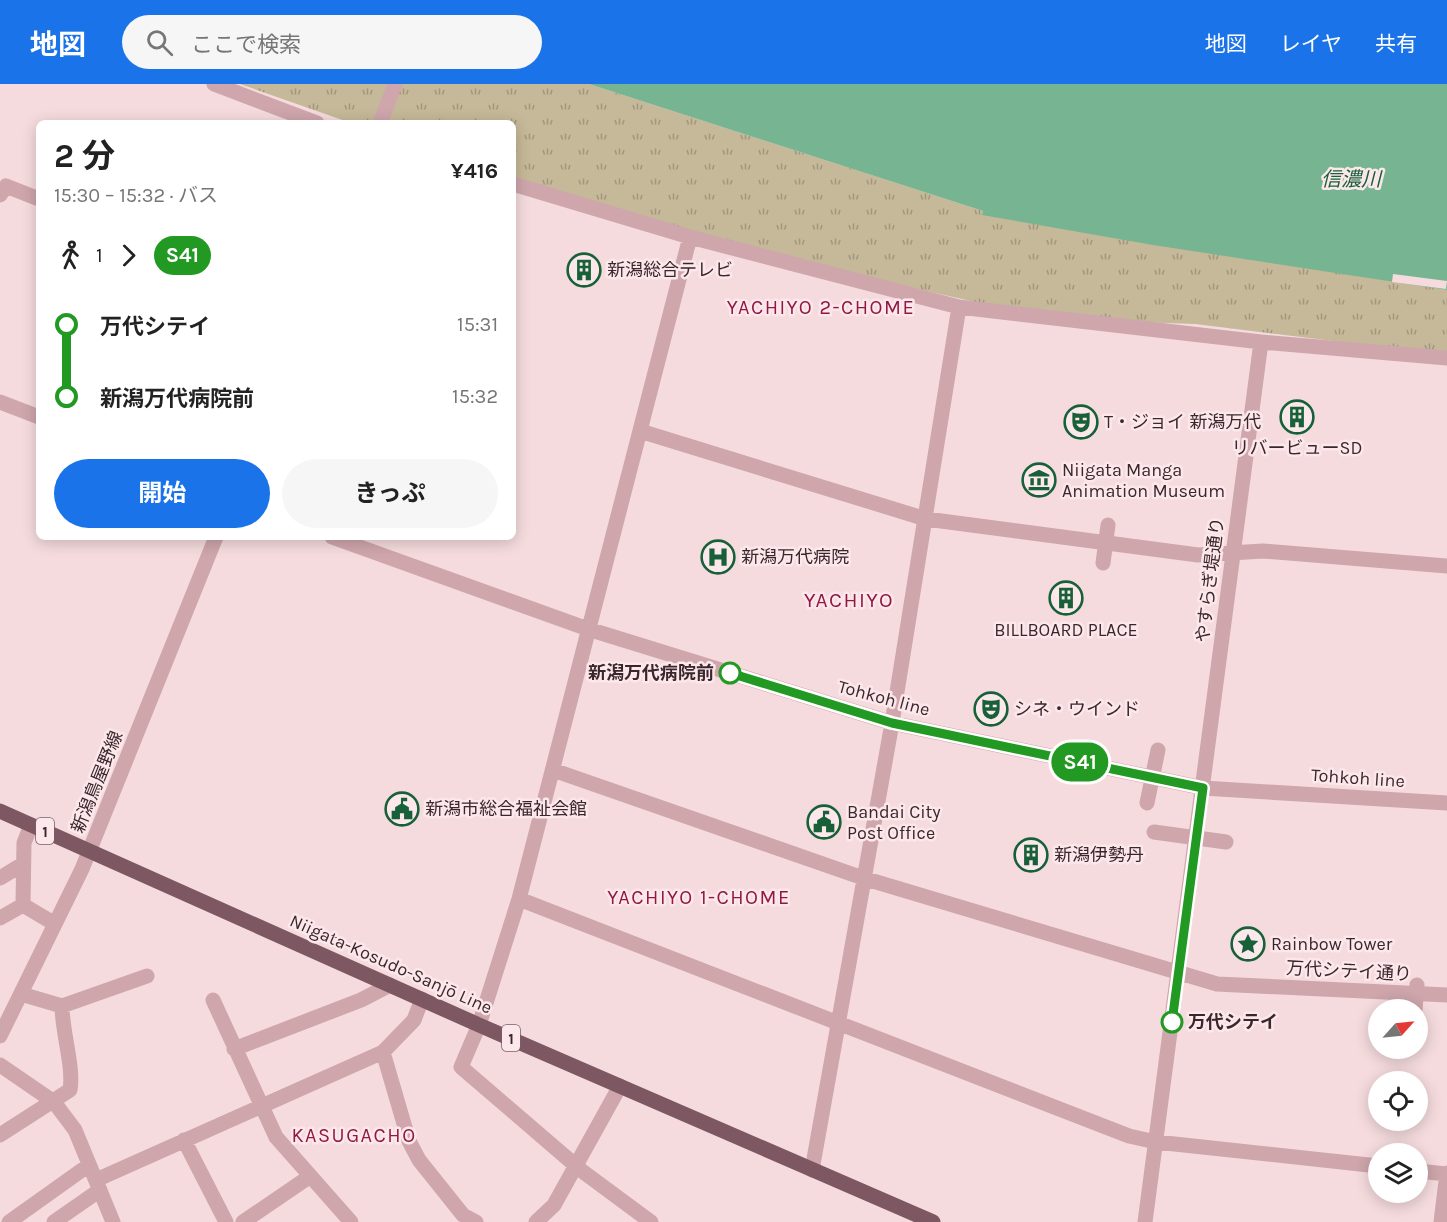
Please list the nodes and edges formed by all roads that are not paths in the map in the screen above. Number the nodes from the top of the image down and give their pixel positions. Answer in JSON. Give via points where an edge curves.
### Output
{"nodes":[{"id":1,"x":214,"y":84,"type":"edge"},
{"id":2,"x":395,"y":84,"type":"edge"},
{"id":3,"x":309,"y":120,"type":"edge"},
{"id":4,"x":381,"y":120,"type":"edge"},
{"id":5,"x":516,"y":185,"type":"edge"},
{"id":6,"x":0,"y":195,"type":"edge"},
{"id":7,"x":36,"y":198,"type":"edge"},
{"id":8,"x":690,"y":237,"type":"junction"},
{"id":9,"x":958,"y":307,"type":"junction"},
{"id":10,"x":1261,"y":342,"type":"junction"},
{"id":11,"x":1447,"y":358,"type":"edge"},
{"id":12,"x":0,"y":402,"type":"edge"},
{"id":13,"x":36,"y":416,"type":"edge"},
{"id":14,"x":640,"y":431,"type":"junction"},
{"id":15,"x":926,"y":519,"type":"junction"},
{"id":16,"x":1108,"y":525,"type":"dead end"},
{"id":17,"x":215,"y":540,"type":"edge"},
{"id":18,"x":340,"y":540,"type":"edge"},
{"id":19,"x":1234,"y":553,"type":"junction"},
{"id":20,"x":1103,"y":562,"type":"dead end"},
{"id":21,"x":1447,"y":567,"type":"edge"},
{"id":22,"x":588,"y":629,"type":"junction"},
{"id":23,"x":892,"y":723,"type":"junction"},
{"id":24,"x":1158,"y":750,"type":"dead end"},
{"id":25,"x":553,"y":770,"type":"junction"},
{"id":26,"x":1203,"y":788,"type":"junction"},
{"id":27,"x":1147,"y":803,"type":"dead end"},
{"id":28,"x":1447,"y":804,"type":"edge"},
{"id":29,"x":0,"y":811,"type":"edge"},
{"id":30,"x":31,"y":825,"type":"junction"},
{"id":31,"x":1154,"y":832,"type":"dead end"},
{"id":32,"x":1226,"y":842,"type":"dead end"},
{"id":33,"x":90,"y":851,"type":"junction"},
{"id":34,"x":23,"y":864,"type":"junction"},
{"id":35,"x":0,"y":878,"type":"edge"},
{"id":36,"x":863,"y":878,"type":"junction"},
{"id":37,"x":519,"y":899,"type":"junction"},
{"id":38,"x":23,"y":905,"type":"junction"},
{"id":39,"x":0,"y":918,"type":"edge"},
{"id":40,"x":55,"y":924,"type":"junction"},
{"id":41,"x":1178,"y":973,"type":"junction"},
{"id":42,"x":147,"y":976,"type":"dead end"},
{"id":43,"x":390,"y":985,"type":"junction"},
{"id":44,"x":1417,"y":985,"type":"dead end"},
{"id":45,"x":21,"y":994,"type":"junction"},
{"id":46,"x":1447,"y":995,"type":"edge"},
{"id":47,"x":422,"y":999,"type":"junction"},
{"id":48,"x":1416,"y":999,"type":"edge"},
{"id":49,"x":213,"y":1000,"type":"dead end"},
{"id":50,"x":62,"y":1006,"type":"junction"},
{"id":51,"x":479,"y":1024,"type":"junction"},
{"id":52,"x":839,"y":1024,"type":"junction"},
{"id":53,"x":2,"y":1027,"type":"edge"},
{"id":54,"x":234,"y":1048,"type":"junction"},
{"id":55,"x":383,"y":1052,"type":"junction"},
{"id":56,"x":0,"y":1065,"type":"edge"},
{"id":57,"x":620,"y":1086,"type":"junction"},
{"id":58,"x":54,"y":1102,"type":"junction"},
{"id":59,"x":260,"y":1107,"type":"junction"},
{"id":60,"x":0,"y":1135,"type":"edge"},
{"id":61,"x":184,"y":1140,"type":"junction"},
{"id":62,"x":1156,"y":1142,"type":"junction"},
{"id":63,"x":89,"y":1165,"type":"junction"},
{"id":64,"x":1368,"y":1165,"type":"edge"},
{"id":65,"x":576,"y":1166,"type":"junction"},
{"id":66,"x":812,"y":1170,"type":"junction"},
{"id":67,"x":1428,"y":1171,"type":"edge"},
{"id":68,"x":1447,"y":1174,"type":"edge"},
{"id":69,"x":309,"y":1177,"type":"junction"},
{"id":70,"x":98,"y":1185,"type":"junction"},
{"id":71,"x":9,"y":1222,"type":"edge"},
{"id":72,"x":54,"y":1222,"type":"edge"},
{"id":73,"x":113,"y":1222,"type":"edge"},
{"id":74,"x":226,"y":1222,"type":"edge"},
{"id":75,"x":243,"y":1222,"type":"edge"},
{"id":76,"x":351,"y":1222,"type":"edge"},
{"id":77,"x":476,"y":1222,"type":"edge"},
{"id":78,"x":536,"y":1222,"type":"edge"},
{"id":79,"x":651,"y":1222,"type":"edge"},
{"id":80,"x":933,"y":1222,"type":"edge"},
{"id":81,"x":1145,"y":1222,"type":"edge"},
{"id":82,"x":1441,"y":1222,"type":"edge"}],
"edges":[{"from":1,"to":3,"type":"street"},
{"from":2,"to":4,"type":"street"},
{"from":5,"to":8,"type":"street"},
{"from":6,"to":7,"type":"street","via":[[6,186]]},
{"from":8,"to":9,"type":"street"},
{"from":8,"to":14,"type":"street"},
{"from":9,"to":10,"type":"street"},
{"from":9,"to":15,"type":"street"},
{"from":10,"to":11,"type":"street"},
{"from":10,"to":19,"type":"street","name":"やすらぎ堤通り"},
{"from":12,"to":13,"type":"street"},
{"from":14,"to":15,"type":"street"},
{"from":14,"to":22,"type":"street"},
{"from":15,"to":19,"type":"street","via":[[1198,555]]},
{"from":15,"to":23,"type":"street"},
{"from":16,"to":20,"type":"street","bridge":true},
{"from":17,"to":33,"type":"street","name":"新潟鳥屋野線"},
{"from":18,"to":22,"type":"street","name":"Tohkoh line"},
{"from":19,"to":21,"type":"street","via":[[1263,551]]},
{"from":19,"to":26,"type":"street","name":"やすらぎ堤通り"},
{"from":22,"to":23,"type":"street","name":"Tohkoh line"},
{"from":22,"to":25,"type":"street"},
{"from":23,"to":26,"type":"street","name":"Tohkoh line"},
{"from":23,"to":36,"type":"street"},
{"from":24,"to":27,"type":"street","bridge":true},
{"from":25,"to":36,"type":"street","name":"万代シテイ通り"},
{"from":25,"to":37,"type":"street"},
{"from":26,"to":28,"type":"street","name":"Tohkoh line"},
{"from":26,"to":41,"type":"street","name":"やすらぎ堤通り"},
{"from":29,"to":30,"type":"main road","name":"Niigata-Kosudo-Sanjō Line","number":"1"},
{"from":30,"to":33,"type":"main road","name":"Niigata-Kosudo-Sanjō Line","number":"1"},
{"from":30,"to":34,"type":"street","via":[[24,843]]},
{"from":31,"to":32,"type":"street","bridge":true},
{"from":33,"to":40,"type":"street","name":"新潟鳥屋野線"},
{"from":33,"to":43,"type":"main road","name":"Niigata-Kosudo-Sanjō Line","number":"1"},
{"from":34,"to":35,"type":"street"},
{"from":34,"to":38,"type":"street"},
{"from":36,"to":41,"type":"street","name":"万代シテイ通り"},
{"from":36,"to":52,"type":"street"},
{"from":37,"to":51,"type":"street"},
{"from":37,"to":52,"type":"street"},
{"from":38,"to":39,"type":"street"},
{"from":38,"to":40,"type":"street"},
{"from":40,"to":45,"type":"street","name":"新潟鳥屋野線"},
{"from":41,"to":46,"type":"street","name":"万代シテイ通り","via":[[1217,984]]},
{"from":41,"to":62,"type":"street","name":"やすらぎ堤通り"},
{"from":42,"to":50,"type":"street"},
{"from":43,"to":47,"type":"main road","name":"Niigata-Kosudo-Sanjō Line","number":"1"},
{"from":43,"to":54,"type":"street","via":[[361,1000]]},
{"from":44,"to":48,"type":"street","bridge":true},
{"from":45,"to":50,"type":"street"},
{"from":45,"to":53,"type":"street","name":"新潟鳥屋野線"},
{"from":47,"to":51,"type":"main road","name":"Niigata-Kosudo-Sanjō Line","number":"1"},
{"from":47,"to":55,"type":"street","via":[[414,1020]]},
{"from":49,"to":54,"type":"street"},
{"from":50,"to":58,"type":"street","via":[[72,1079],[70,1090]]},
{"from":51,"to":57,"type":"main road","name":"Niigata-Kosudo-Sanjō Line","number":"1"},
{"from":51,"to":65,"type":"street","via":[[461,1067]]},
{"from":52,"to":62,"type":"street","via":[[1129,1136]]},
{"from":52,"to":66,"type":"street"},
{"from":54,"to":59,"type":"street"},
{"from":55,"to":59,"type":"street"},
{"from":55,"to":77,"type":"street","via":[[409,1141],[419,1160],[463,1215]]},
{"from":56,"to":58,"type":"street"},
{"from":57,"to":65,"type":"street"},
{"from":57,"to":66,"type":"main road","name":"Niigata-Kosudo-Sanjō Line","number":"1"},
{"from":58,"to":60,"type":"street"},
{"from":58,"to":63,"type":"street","via":[[75,1130]]},
{"from":59,"to":61,"type":"street"},
{"from":59,"to":69,"type":"street","via":[[276,1137]]},
{"from":61,"to":70,"type":"street"},
{"from":61,"to":74,"type":"street"},
{"from":62,"to":64,"type":"street"},
{"from":62,"to":81,"type":"street","name":"やすらぎ堤通り"},
{"from":63,"to":70,"type":"street"},
{"from":63,"to":71,"type":"street"},
{"from":65,"to":78,"type":"street","via":[[554,1205]]},
{"from":65,"to":79,"type":"street"},
{"from":66,"to":80,"type":"main road","name":"Niigata-Kosudo-Sanjō Line","number":"1"},
{"from":67,"to":68,"type":"street"},
{"from":68,"to":82,"type":"street"},
{"from":69,"to":75,"type":"street"},
{"from":69,"to":76,"type":"street"},
{"from":70,"to":72,"type":"street"},
{"from":70,"to":73,"type":"street"}]}
